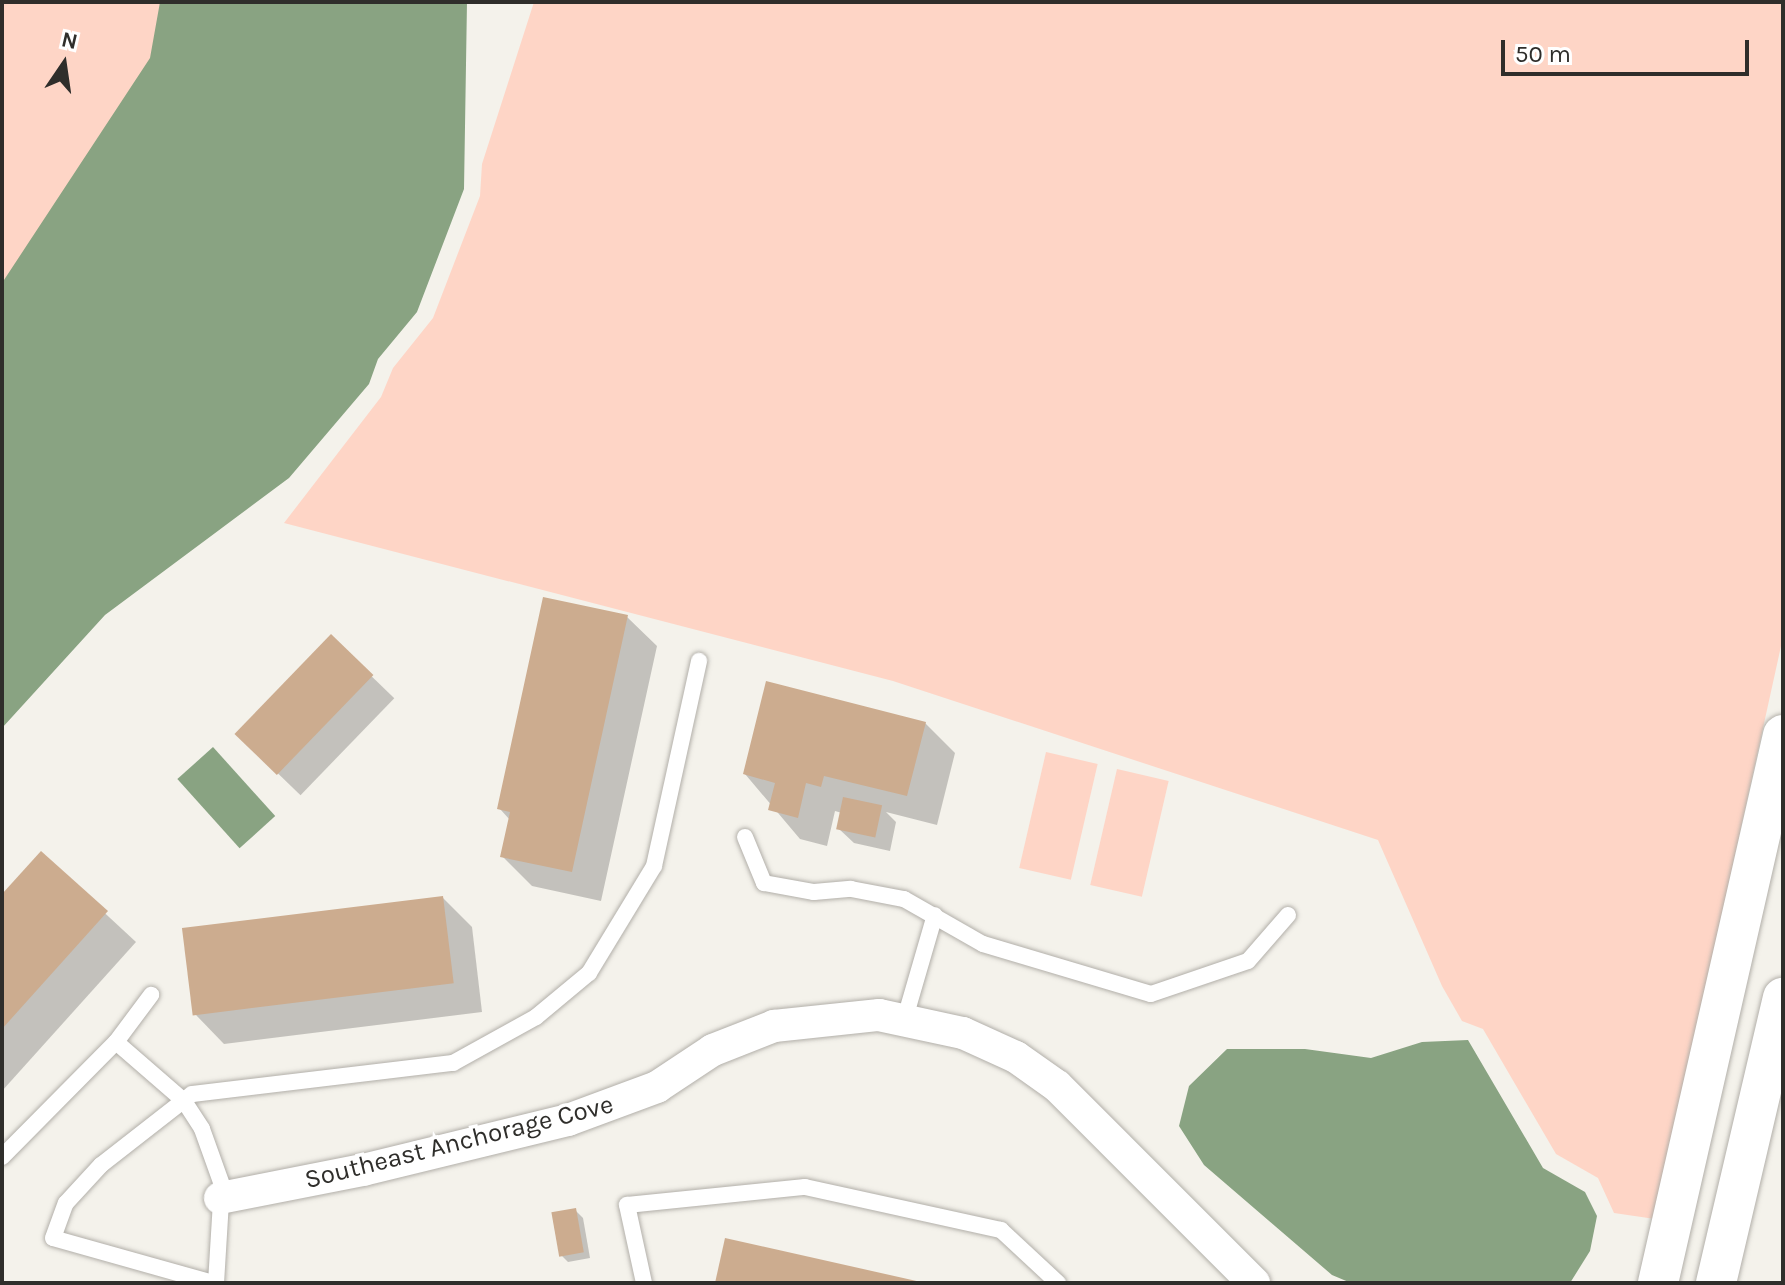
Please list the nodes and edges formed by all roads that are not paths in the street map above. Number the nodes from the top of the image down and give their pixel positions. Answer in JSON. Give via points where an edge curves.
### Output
{"nodes":[{"id":1,"x":699,"y":661,"type":"dead end"},
{"id":2,"x":1783,"y":735,"type":"edge"},
{"id":3,"x":745,"y":837,"type":"dead end"},
{"id":4,"x":935,"y":915,"type":"junction"},
{"id":5,"x":1288,"y":915,"type":"dead end"},
{"id":6,"x":151,"y":995,"type":"dead end"},
{"id":7,"x":1783,"y":998,"type":"edge"},
{"id":8,"x":905,"y":1018,"type":"junction"},
{"id":9,"x":116,"y":1042,"type":"junction"},
{"id":10,"x":184,"y":1101,"type":"junction"},
{"id":11,"x":2,"y":1157,"type":"edge"},
{"id":12,"x":220,"y":1198,"type":"junction"},
{"id":13,"x":215,"y":1283,"type":"edge"},
{"id":14,"x":644,"y":1283,"type":"edge"},
{"id":15,"x":1058,"y":1283,"type":"edge"},
{"id":16,"x":1254,"y":1283,"type":"edge"},
{"id":17,"x":1658,"y":1283,"type":"edge"},
{"id":18,"x":1716,"y":1283,"type":"edge"}],
"edges":[{"from":1,"to":10,"type":"lane","via":[[654,866],[606,951],[568,991],[536,1017],[453,1063],[267,1082],[192,1094]]},
{"from":2,"to":17,"type":"street"},
{"from":3,"to":4,"type":"lane","via":[[764,883],[814,892],[851,889],[904,899]]},
{"from":4,"to":5,"type":"lane","via":[[983,944],[1151,994],[1248,961]]},
{"from":4,"to":8,"type":"lane"},
{"from":6,"to":9,"type":"lane"},
{"from":7,"to":18,"type":"street"},
{"from":8,"to":12,"type":"street","name":"Southeast Anchorage Cove","via":[[798,1020],[774,1026],[713,1050],[657,1087],[568,1120]]},
{"from":8,"to":16,"type":"street","name":"Southeast Anchorage Cove","via":[[963,1033],[1016,1057],[1057,1086]]},
{"from":9,"to":10,"type":"lane"},
{"from":9,"to":11,"type":"lane"},
{"from":10,"to":12,"type":"lane","via":[[213,1158]]},
{"from":10,"to":13,"type":"lane","via":[[87,1179],[66,1203],[53,1238]]},
{"from":12,"to":13,"type":"lane"},
{"from":14,"to":15,"type":"lane","via":[[627,1205],[805,1187],[1001,1230]]}]}
